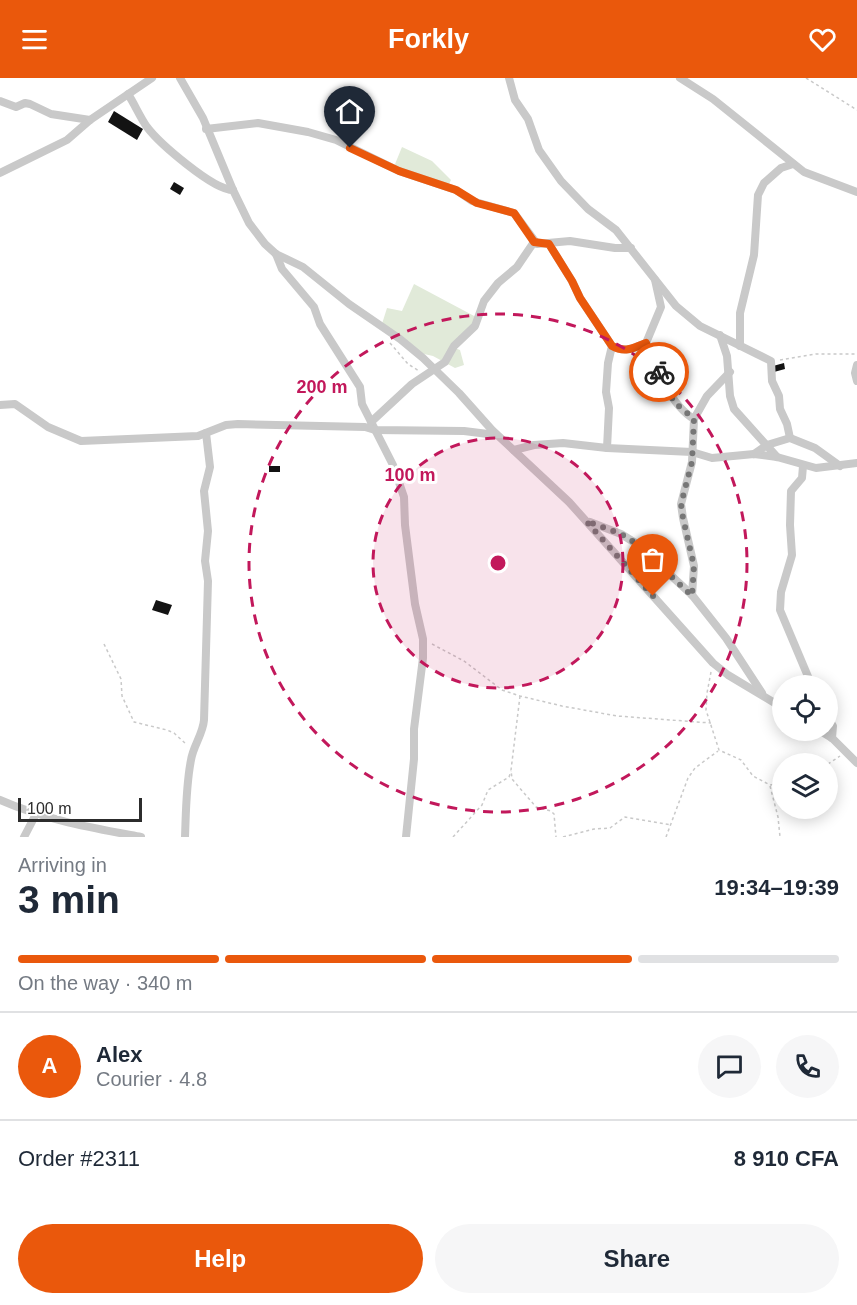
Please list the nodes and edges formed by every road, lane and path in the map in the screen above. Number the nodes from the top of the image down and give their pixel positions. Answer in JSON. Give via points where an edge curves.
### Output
{"nodes":[{"id":1,"x":152,"y":78,"type":"edge"},
{"id":2,"x":180,"y":78,"type":"edge"},
{"id":3,"x":509,"y":78,"type":"edge"},
{"id":4,"x":680,"y":78,"type":"edge"},
{"id":5,"x":806,"y":78,"type":"edge"},
{"id":6,"x":128,"y":94,"type":"junction"},
{"id":7,"x":0,"y":101,"type":"edge"},
{"id":8,"x":857,"y":110,"type":"edge"},
{"id":9,"x":90,"y":120,"type":"junction"},
{"id":10,"x":206,"y":129,"type":"junction"},
{"id":11,"x":793,"y":164,"type":"junction"},
{"id":12,"x":0,"y":165,"type":"edge"},
{"id":13,"x":10,"y":166,"type":"junction"},
{"id":14,"x":0,"y":173,"type":"edge"},
{"id":15,"x":233,"y":190,"type":"junction"},
{"id":16,"x":857,"y":192,"type":"edge"},
{"id":17,"x":534,"y":242,"type":"junction"},
{"id":18,"x":549,"y":244,"type":"junction"},
{"id":19,"x":631,"y":248,"type":"junction"},
{"id":20,"x":276,"y":254,"type":"junction"},
{"id":21,"x":655,"y":280,"type":"junction"},
{"id":22,"x":720,"y":335,"type":"junction"},
{"id":23,"x":388,"y":341,"type":"dead end"},
{"id":24,"x":646,"y":343,"type":"junction"},
{"id":25,"x":612,"y":346,"type":"junction"},
{"id":26,"x":740,"y":346,"type":"junction"},
{"id":27,"x":857,"y":354,"type":"edge"},
{"id":28,"x":771,"y":361,"type":"junction"},
{"id":29,"x":857,"y":364,"type":"edge"},
{"id":30,"x":435,"y":370,"type":"junction"},
{"id":31,"x":730,"y":372,"type":"junction"},
{"id":32,"x":426,"y":375,"type":"junction"},
{"id":33,"x":857,"y":381,"type":"edge"},
{"id":34,"x":0,"y":405,"type":"edge"},
{"id":35,"x":694,"y":419,"type":"junction"},
{"id":36,"x":373,"y":426,"type":"junction"},
{"id":37,"x":206,"y":433,"type":"junction"},
{"id":38,"x":499,"y":435,"type":"junction"},
{"id":39,"x":790,"y":438,"type":"junction"},
{"id":40,"x":767,"y":445,"type":"junction"},
{"id":41,"x":607,"y":448,"type":"junction"},
{"id":42,"x":514,"y":450,"type":"junction"},
{"id":43,"x":692,"y":452,"type":"junction"},
{"id":44,"x":754,"y":454,"type":"junction"},
{"id":45,"x":777,"y":457,"type":"junction"},
{"id":46,"x":857,"y":463,"type":"edge"},
{"id":47,"x":803,"y":466,"type":"junction"},
{"id":48,"x":840,"y":466,"type":"junction"},
{"id":49,"x":586,"y":521,"type":"junction"},
{"id":50,"x":692,"y":596,"type":"junction"},
{"id":51,"x":423,"y":639,"type":"junction"},
{"id":52,"x":104,"y":644,"type":"dead end"},
{"id":53,"x":713,"y":663,"type":"junction"},
{"id":54,"x":807,"y":675,"type":"edge"},
{"id":55,"x":764,"y":695,"type":"junction"},
{"id":56,"x":520,"y":696,"type":"junction"},
{"id":57,"x":772,"y":700,"type":"edge"},
{"id":58,"x":711,"y":723,"type":"junction"},
{"id":59,"x":835,"y":741,"type":"edge"},
{"id":60,"x":193,"y":750,"type":"junction"},
{"id":61,"x":719,"y":750,"type":"junction"},
{"id":62,"x":849,"y":754,"type":"junction"},
{"id":63,"x":838,"y":757,"type":"edge"},
{"id":64,"x":857,"y":763,"type":"edge"},
{"id":65,"x":511,"y":770,"type":"junction"},
{"id":66,"x":770,"y":785,"type":"joint"},
{"id":67,"x":0,"y":800,"type":"edge"},
{"id":68,"x":36,"y":814,"type":"junction"},
{"id":69,"x":671,"y":825,"type":"junction"},
{"id":70,"x":24,"y":837,"type":"edge"},
{"id":71,"x":141,"y":837,"type":"edge"},
{"id":72,"x":185,"y":837,"type":"edge"},
{"id":73,"x":406,"y":837,"type":"edge"},
{"id":74,"x":453,"y":837,"type":"edge"},
{"id":75,"x":556,"y":837,"type":"edge"},
{"id":76,"x":563,"y":837,"type":"edge"},
{"id":77,"x":666,"y":837,"type":"edge"},
{"id":78,"x":780,"y":837,"type":"edge"}],
"edges":[{"from":1,"to":6,"type":"street"},
{"from":2,"to":10,"type":"street"},
{"from":3,"to":19,"type":"street","via":[[539,150],[554,171]]},
{"from":4,"to":11,"type":"street","via":[[730,112]]},
{"from":5,"to":8,"type":"path"},
{"from":6,"to":9,"type":"street"},
{"from":6,"to":15,"type":"street","via":[[147,126],[168,148],[209,181]]},
{"from":7,"to":9,"type":"street","via":[[16,107],[30,104],[51,114]]},
{"from":9,"to":13,"type":"street","via":[[67,140]]},
{"from":10,"to":15,"type":"street"},
{"from":10,"to":17,"type":"street","via":[[258,123],[336,140],[399,171],[456,190],[477,203],[514,213]]},
{"from":11,"to":16,"type":"street","via":[[818,179]]},
{"from":11,"to":26,"type":"street","via":[[780,168],[758,195],[754,255],[740,313]]},
{"from":12,"to":13,"type":"street"},
{"from":13,"to":14,"type":"street"},
{"from":15,"to":20,"type":"street","via":[[249,223]]},
{"from":17,"to":18,"type":"street"},
{"from":17,"to":30,"type":"street","via":[[517,267],[484,301],[476,326]]},
{"from":18,"to":19,"type":"street","via":[[570,241]]},
{"from":18,"to":25,"type":"street"},
{"from":19,"to":21,"type":"street"},
{"from":20,"to":30,"type":"street","via":[[303,267]]},
{"from":20,"to":36,"type":"street","via":[[282,269],[314,307],[320,324],[360,387],[362,404]]},
{"from":21,"to":22,"type":"street","via":[[690,318]]},
{"from":21,"to":24,"type":"street","via":[[661,307]]},
{"from":22,"to":26,"type":"street"},
{"from":22,"to":31,"type":"street"},
{"from":23,"to":32,"type":"path","via":[[408,364]]},
{"from":24,"to":25,"type":"street","via":[[631,350]]},
{"from":24,"to":35,"type":"street","via":[[674,402]]},
{"from":25,"to":41,"type":"street","via":[[606,392]]},
{"from":26,"to":28,"type":"street"},
{"from":27,"to":28,"type":"path","via":[[816,354]]},
{"from":28,"to":39,"type":"street","via":[[772,381]]},
{"from":29,"to":33,"type":"street"},
{"from":30,"to":32,"type":"street"},
{"from":30,"to":38,"type":"street"},
{"from":31,"to":35,"type":"street","via":[[707,396]]},
{"from":31,"to":40,"type":"street","via":[[734,409]]},
{"from":32,"to":36,"type":"street","via":[[412,384]]},
{"from":34,"to":37,"type":"street","via":[[15,404],[48,427],[81,441]]},
{"from":35,"to":43,"type":"street"},
{"from":36,"to":37,"type":"street","via":[[238,424]]},
{"from":36,"to":38,"type":"street"},
{"from":36,"to":51,"type":"street","via":[[404,497],[415,604]]},
{"from":37,"to":60,"type":"street","via":[[210,467],[204,491],[208,531],[207,658],[204,724]]},
{"from":38,"to":42,"type":"street"},
{"from":39,"to":40,"type":"street"},
{"from":39,"to":48,"type":"street","via":[[815,448]]},
{"from":40,"to":44,"type":"street"},
{"from":40,"to":45,"type":"street"},
{"from":41,"to":42,"type":"street","via":[[563,443]]},
{"from":41,"to":43,"type":"street"},
{"from":42,"to":49,"type":"street"},
{"from":43,"to":44,"type":"street","via":[[712,458]]},
{"from":43,"to":50,"type":"street","via":[[681,504],[694,566]]},
{"from":44,"to":45,"type":"street"},
{"from":45,"to":47,"type":"street"},
{"from":46,"to":48,"type":"street"},
{"from":47,"to":48,"type":"street"},
{"from":47,"to":54,"type":"street","via":[[802,478],[791,491],[791,559],[780,610]]},
{"from":49,"to":50,"type":"street","via":[[637,544]]},
{"from":49,"to":53,"type":"street"},
{"from":50,"to":55,"type":"street"},
{"from":51,"to":56,"type":"path","via":[[464,661],[502,690]]},
{"from":51,"to":73,"type":"street"},
{"from":52,"to":60,"type":"path","via":[[121,679],[122,696],[134,722],[174,733]]},
{"from":53,"to":55,"type":"street"},
{"from":53,"to":58,"type":"path","via":[[706,701]]},
{"from":55,"to":57,"type":"street"},
{"from":56,"to":58,"type":"path","via":[[617,716]]},
{"from":56,"to":65,"type":"path"},
{"from":58,"to":61,"type":"path"},
{"from":59,"to":62,"type":"street"},
{"from":60,"to":72,"type":"street"},
{"from":61,"to":66,"type":"path","via":[[741,760],[753,776]]},
{"from":61,"to":69,"type":"path","via":[[688,778]]},
{"from":62,"to":63,"type":"path"},
{"from":62,"to":64,"type":"street"},
{"from":65,"to":74,"type":"path","via":[[510,777],[488,790],[482,805]]},
{"from":65,"to":75,"type":"path","via":[[512,779],[536,807],[554,814]]},
{"from":66,"to":78,"type":"path"},
{"from":67,"to":68,"type":"street"},
{"from":68,"to":70,"type":"street"},
{"from":68,"to":71,"type":"street"},
{"from":69,"to":76,"type":"path","via":[[625,817],[610,828],[594,828]]},
{"from":69,"to":77,"type":"path"}]}
